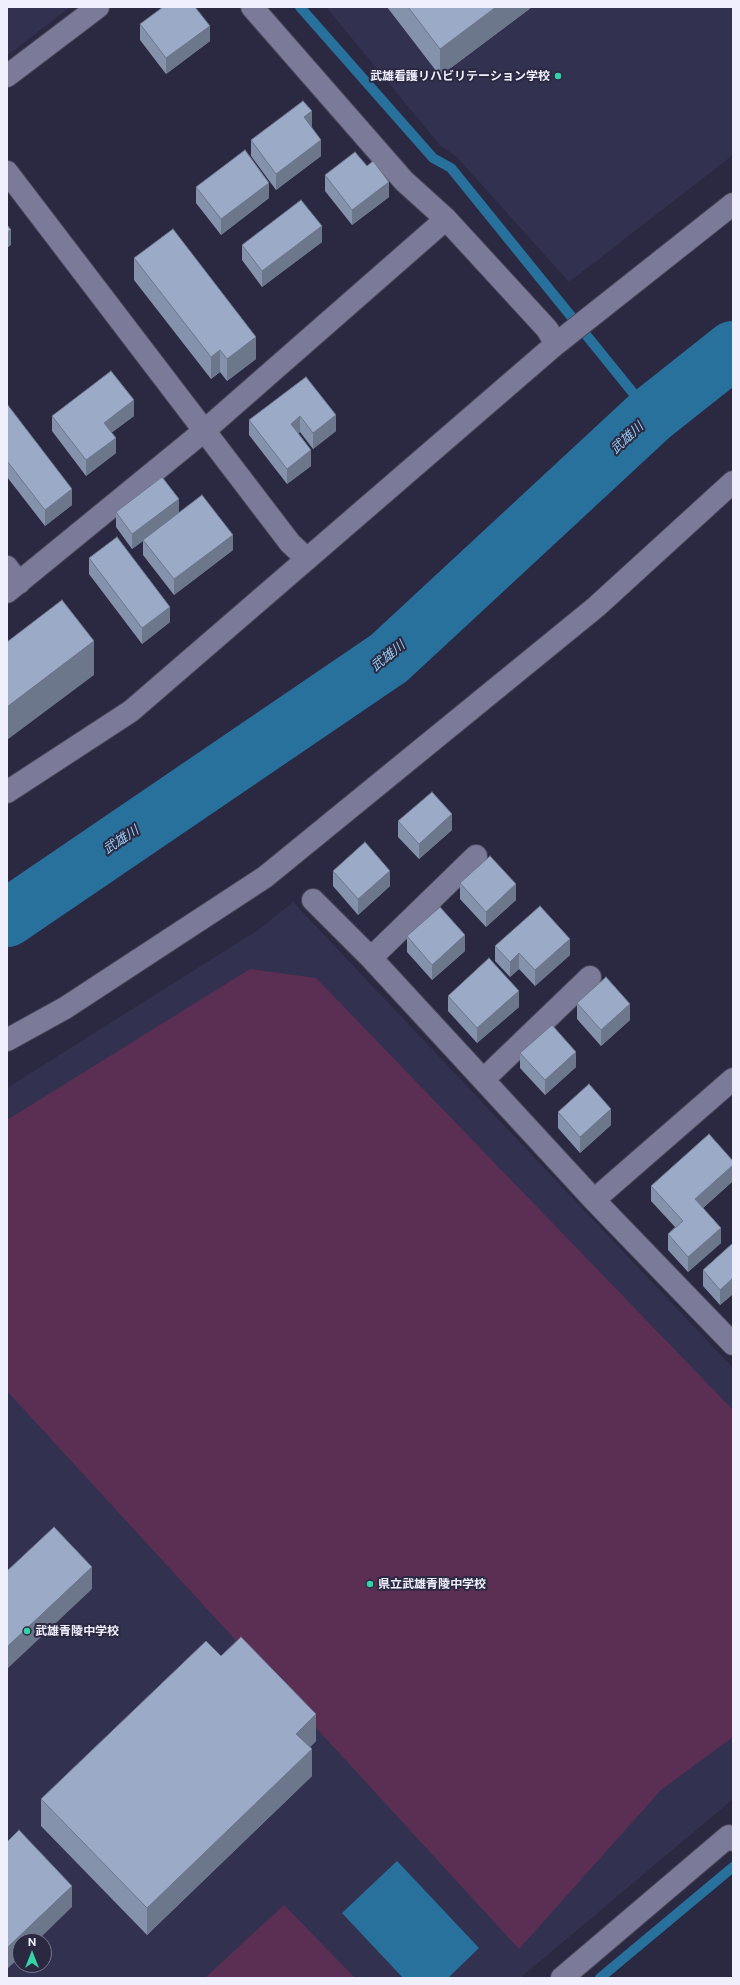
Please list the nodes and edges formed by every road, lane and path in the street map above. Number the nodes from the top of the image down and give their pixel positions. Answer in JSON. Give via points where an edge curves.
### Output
{"nodes":[{"id":1,"x":98,"y":7,"type":"edge"},
{"id":2,"x":252,"y":7,"type":"edge"},
{"id":3,"x":7,"y":76,"type":"edge"},
{"id":4,"x":7,"y":172,"type":"edge"},
{"id":5,"x":733,"y":204,"type":"edge"},
{"id":6,"x":446,"y":219,"type":"junction"},
{"id":7,"x":556,"y":344,"type":"junction"},
{"id":8,"x":204,"y":431,"type":"junction"},
{"id":9,"x":733,"y":482,"type":"edge"},
{"id":10,"x":307,"y":559,"type":"junction"},
{"id":11,"x":11,"y":581,"type":"edge"},
{"id":12,"x":7,"y":792,"type":"edge"},
{"id":13,"x":476,"y":856,"type":"dead end"},
{"id":14,"x":313,"y":900,"type":"dead end"},
{"id":15,"x":371,"y":958,"type":"junction"},
{"id":16,"x":590,"y":977,"type":"dead end"},
{"id":17,"x":7,"y":1040,"type":"edge"},
{"id":18,"x":733,"y":1079,"type":"edge"},
{"id":19,"x":484,"y":1080,"type":"junction"},
{"id":20,"x":594,"y":1200,"type":"junction"},
{"id":21,"x":733,"y":1344,"type":"edge"},
{"id":22,"x":732,"y":1837,"type":"edge"},
{"id":23,"x":562,"y":1978,"type":"edge"}],
"edges":[{"from":1,"to":3,"type":"street"},
{"from":2,"to":6,"type":"street","via":[[404,181]]},
{"from":4,"to":8,"type":"street"},
{"from":5,"to":7,"type":"street"},
{"from":6,"to":7,"type":"street","via":[[547,329]]},
{"from":6,"to":8,"type":"street"},
{"from":7,"to":10,"type":"street"},
{"from":8,"to":10,"type":"street","via":[[290,543]]},
{"from":8,"to":11,"type":"street"},
{"from":9,"to":17,"type":"street","via":[[596,607],[265,876],[65,1008]]},
{"from":10,"to":12,"type":"street","via":[[131,711]]},
{"from":13,"to":15,"type":"street"},
{"from":14,"to":15,"type":"street"},
{"from":15,"to":19,"type":"street"},
{"from":16,"to":19,"type":"street"},
{"from":18,"to":20,"type":"street"},
{"from":19,"to":20,"type":"street"},
{"from":20,"to":21,"type":"street"},
{"from":22,"to":23,"type":"street"}]}
